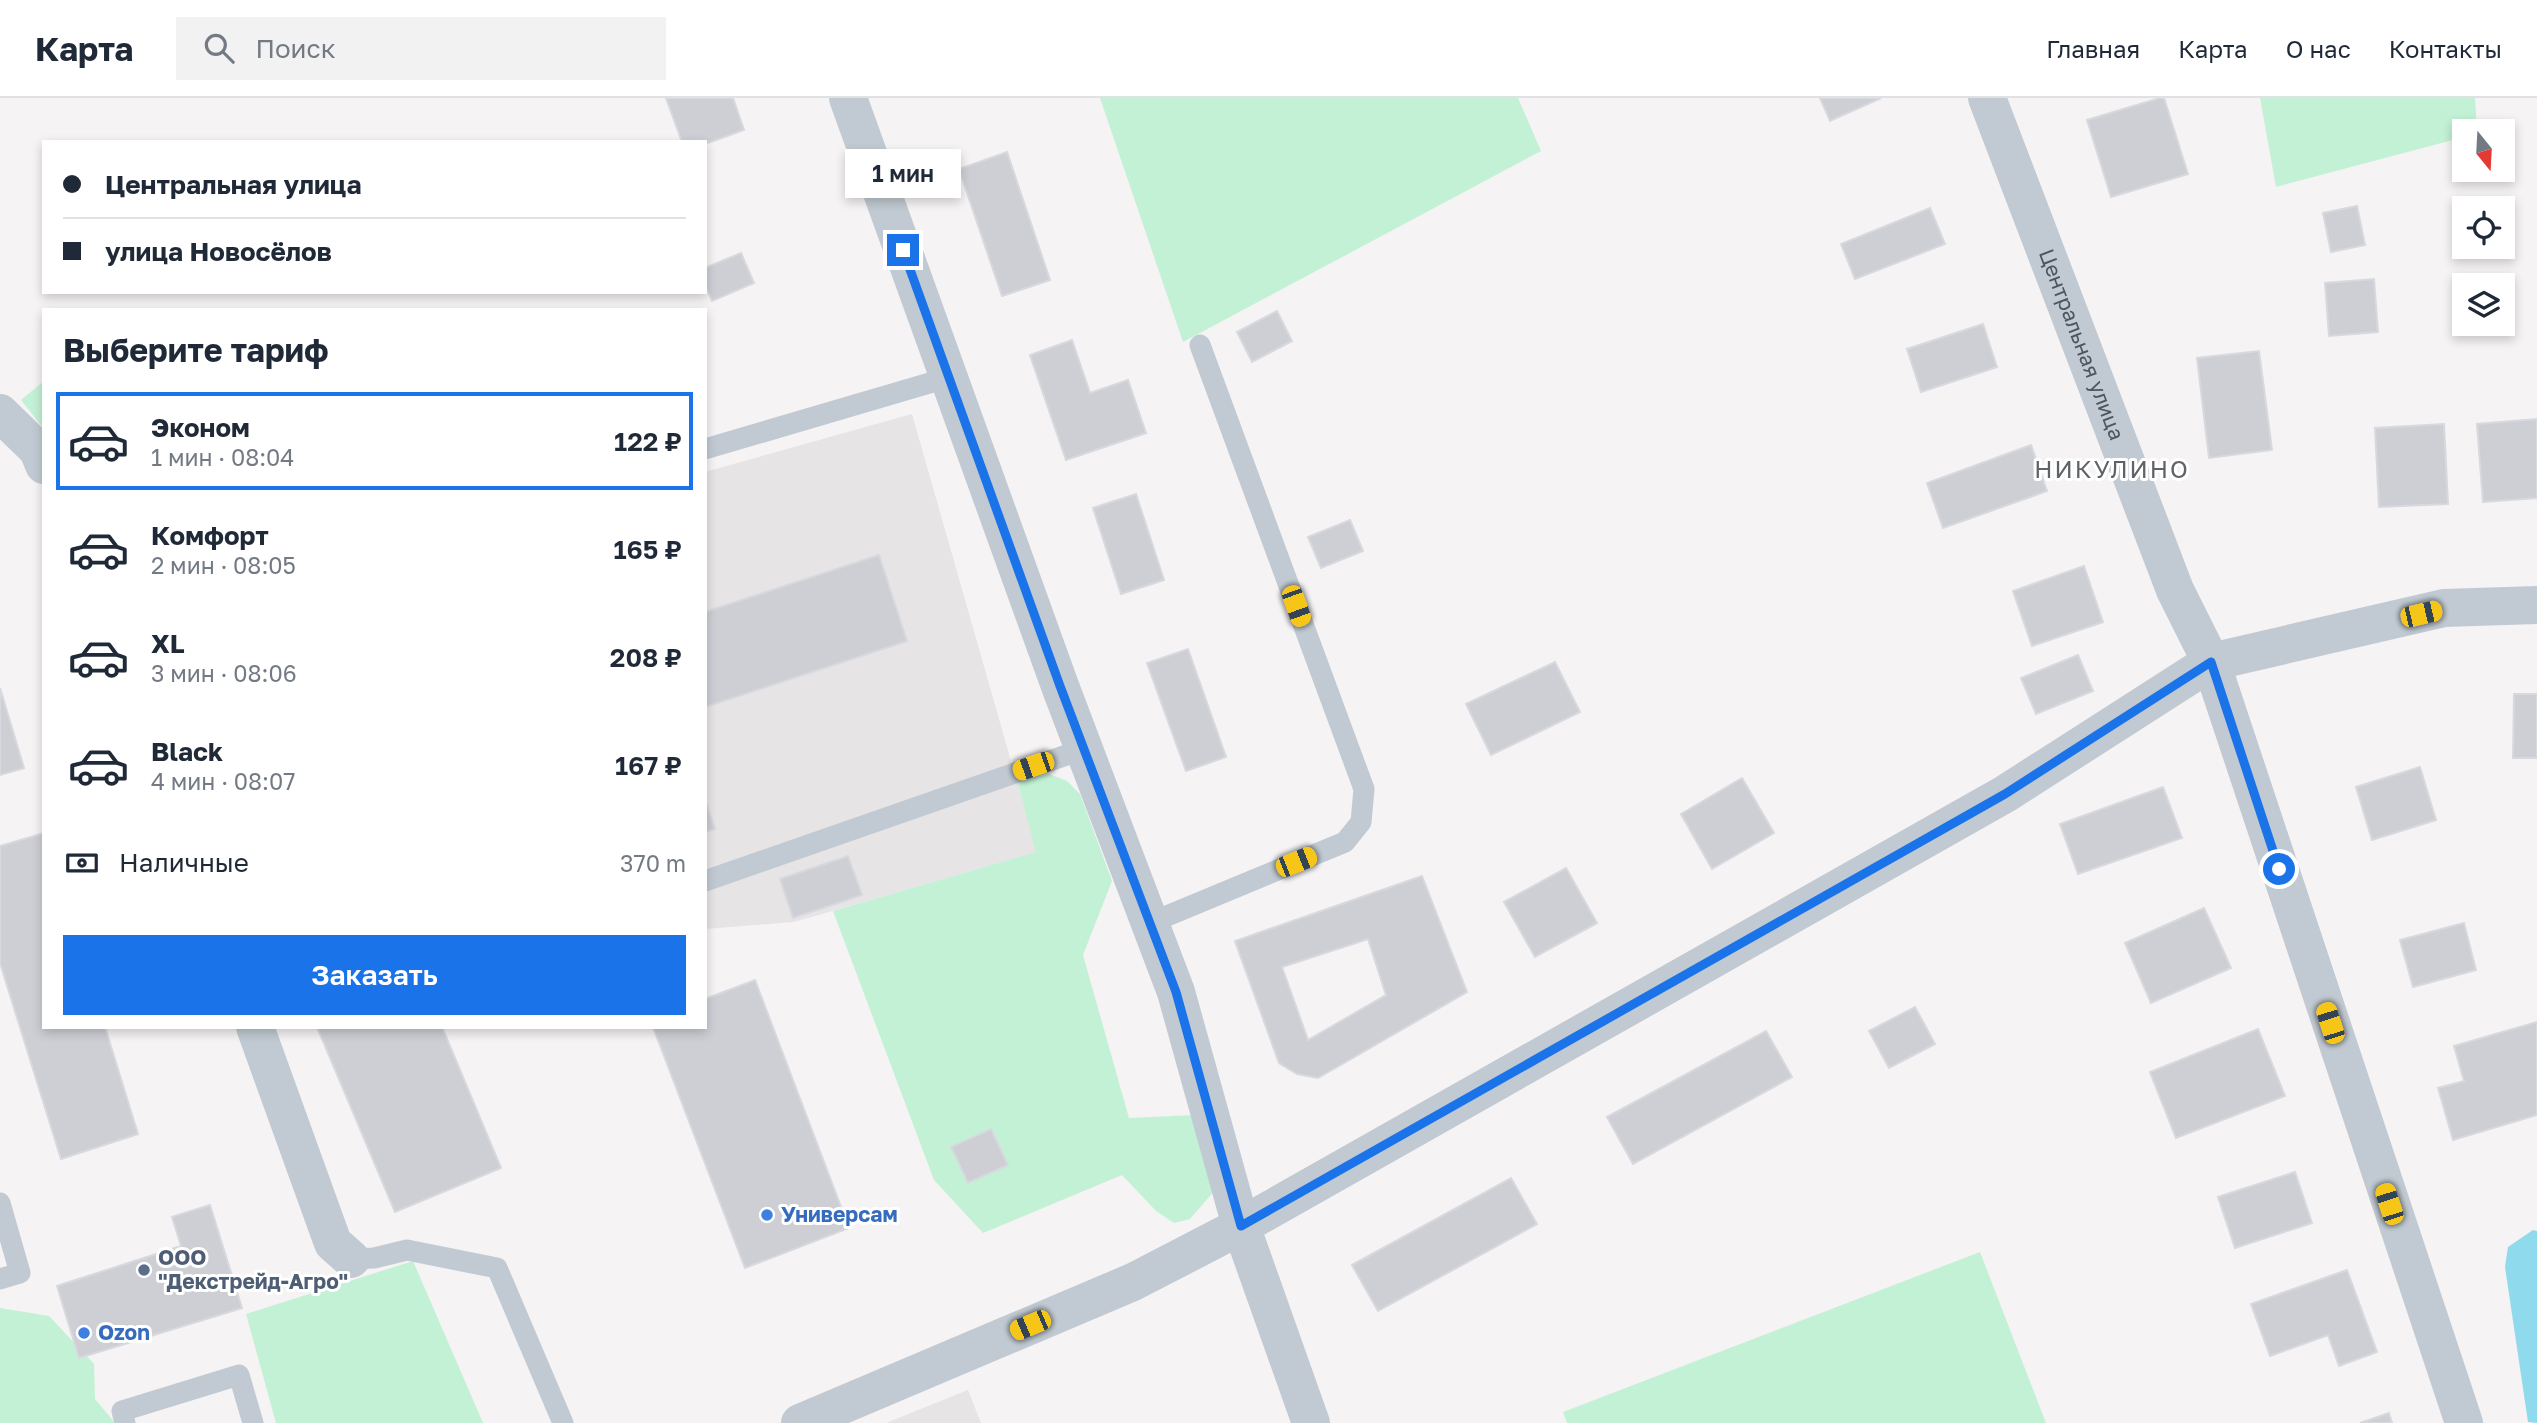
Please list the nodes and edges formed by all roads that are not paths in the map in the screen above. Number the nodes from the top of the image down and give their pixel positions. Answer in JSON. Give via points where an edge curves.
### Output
{"nodes":[{"id":1,"x":848,"y":98,"type":"edge"},
{"id":2,"x":1987,"y":98,"type":"edge"},
{"id":3,"x":1200,"y":345,"type":"dead end"},
{"id":4,"x":950,"y":377,"type":"junction"},
{"id":5,"x":0,"y":413,"type":"edge"},
{"id":6,"x":707,"y":448,"type":"edge"},
{"id":7,"x":42,"y":460,"type":"edge"},
{"id":8,"x":2537,"y":605,"type":"edge"},
{"id":9,"x":2211,"y":662,"type":"junction"},
{"id":10,"x":1084,"y":749,"type":"junction"},
{"id":11,"x":707,"y":880,"type":"edge"},
{"id":12,"x":1150,"y":923,"type":"junction"},
{"id":13,"x":256,"y":1029,"type":"edge"},
{"id":14,"x":0,"y":1203,"type":"edge"},
{"id":15,"x":1241,"y":1226,"type":"junction"},
{"id":16,"x":351,"y":1259,"type":"joint"},
{"id":17,"x":0,"y":1279,"type":"edge"},
{"id":18,"x":125,"y":1423,"type":"edge"},
{"id":19,"x":253,"y":1423,"type":"edge"},
{"id":20,"x":562,"y":1423,"type":"edge"},
{"id":21,"x":800,"y":1423,"type":"edge"},
{"id":22,"x":1311,"y":1423,"type":"edge"},
{"id":23,"x":2464,"y":1423,"type":"edge"}],
"edges":[{"from":1,"to":4,"type":"street"},
{"from":2,"to":9,"type":"street","name":"Центральная улица","via":[[2175,590]]},
{"from":3,"to":12,"type":"lane","via":[[1364,789],[1361,822],[1345,842]]},
{"from":4,"to":6,"type":"lane"},
{"from":4,"to":10,"type":"street"},
{"from":5,"to":7,"type":"street","via":[[38,450]]},
{"from":8,"to":9,"type":"street","via":[[2444,608]]},
{"from":9,"to":15,"type":"street","via":[[2005,794]]},
{"from":9,"to":23,"type":"street","name":"Центральная улица"},
{"from":10,"to":11,"type":"lane"},
{"from":10,"to":12,"type":"street"},
{"from":12,"to":15,"type":"street","via":[[1176,992]]},
{"from":13,"to":16,"type":"street","via":[[333,1244]]},
{"from":14,"to":17,"type":"lane","via":[[20,1273]]},
{"from":15,"to":21,"type":"street","via":[[1133,1282]]},
{"from":15,"to":22,"type":"street"},
{"from":16,"to":20,"type":"lane","via":[[407,1250],[497,1268]]},
{"from":18,"to":19,"type":"lane","via":[[122,1411],[239,1375]]}]}
